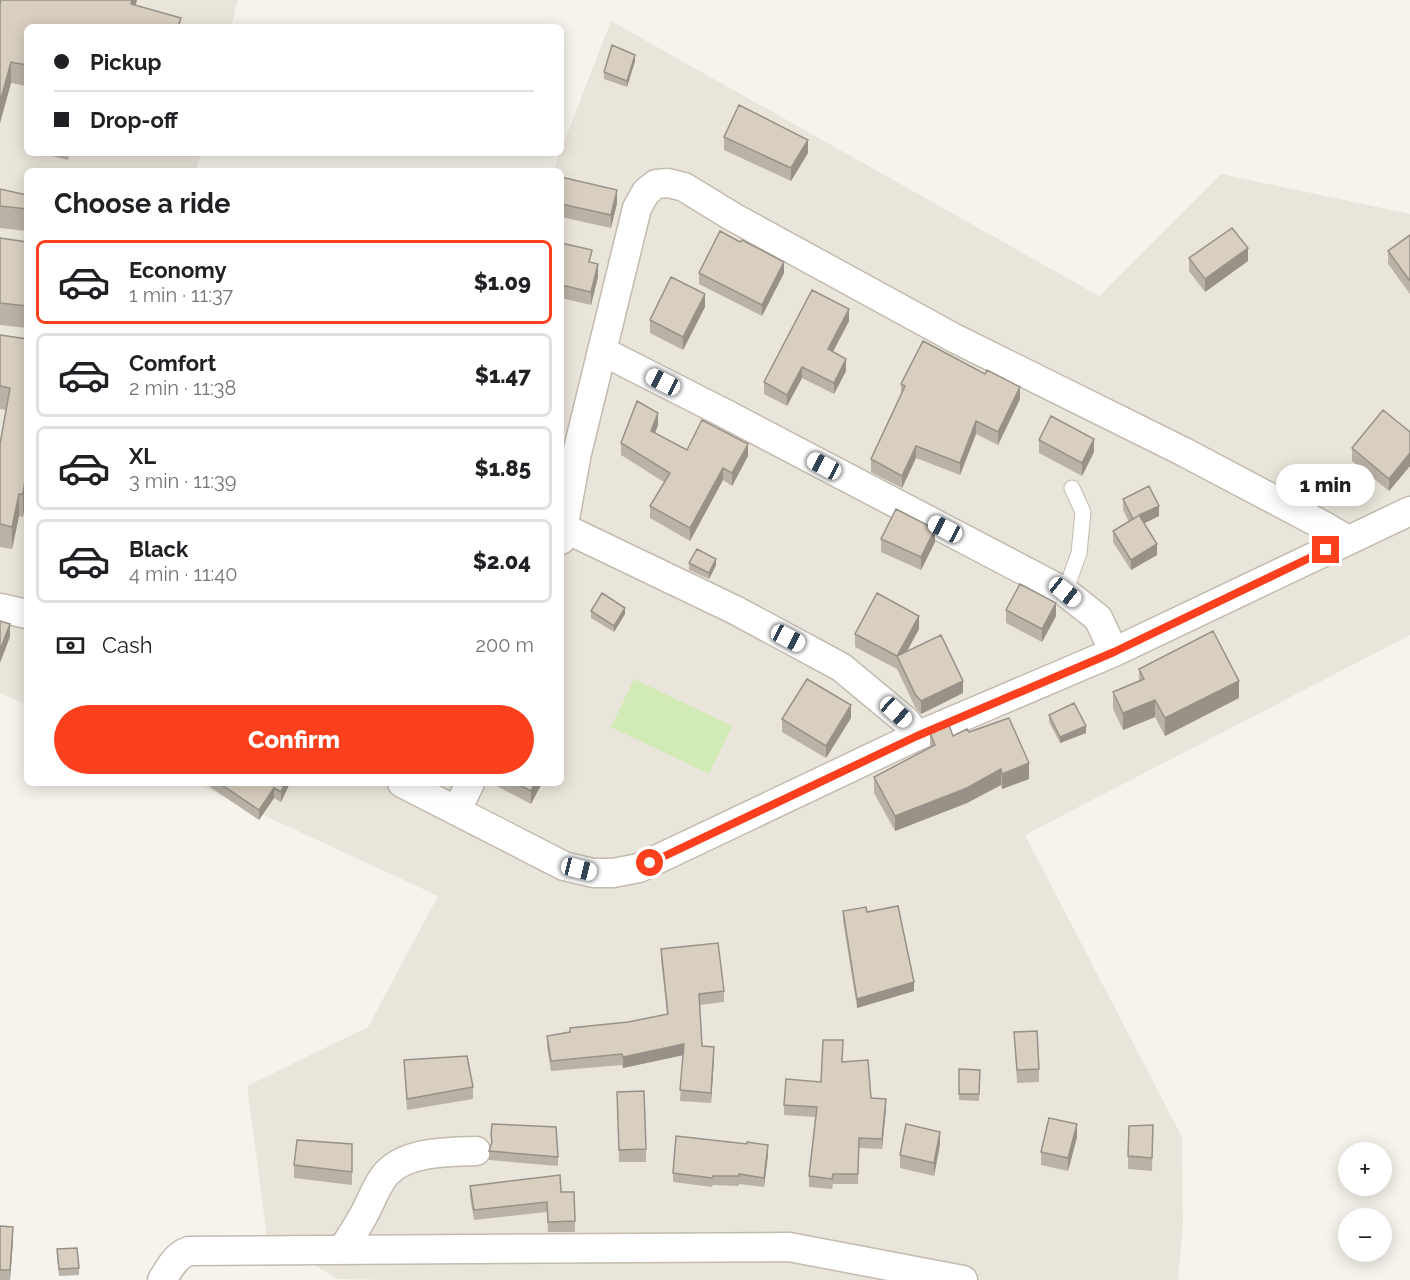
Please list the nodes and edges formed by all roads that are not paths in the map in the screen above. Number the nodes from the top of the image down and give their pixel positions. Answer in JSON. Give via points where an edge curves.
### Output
{"nodes":[{"id":1,"x":602,"y":351,"type":"junction"},
{"id":2,"x":1072,"y":488,"type":"dead end"},
{"id":3,"x":1410,"y":511,"type":"edge"},
{"id":4,"x":564,"y":523,"type":"edge"},
{"id":5,"x":564,"y":535,"type":"edge"},
{"id":6,"x":1348,"y":540,"type":"junction"},
{"id":7,"x":1065,"y":592,"type":"junction"},
{"id":8,"x":0,"y":608,"type":"edge"},
{"id":9,"x":24,"y":614,"type":"edge"},
{"id":10,"x":1114,"y":652,"type":"junction"},
{"id":11,"x":917,"y":736,"type":"junction"},
{"id":12,"x":408,"y":786,"type":"edge"},
{"id":13,"x":469,"y":786,"type":"edge"},
{"id":14,"x":457,"y":810,"type":"junction"},
{"id":15,"x":476,"y":1151,"type":"dead end"},
{"id":16,"x":342,"y":1250,"type":"junction"},
{"id":17,"x":907,"y":1275,"type":"edge"},
{"id":18,"x":162,"y":1280,"type":"edge"},
{"id":19,"x":963,"y":1280,"type":"edge"}],
"edges":[{"from":1,"to":4,"type":"street"},
{"from":1,"to":6,"type":"street","via":[[637,208],[651,187],[662,183],[684,187],[733,218],[946,333],[1184,452]]},
{"from":1,"to":7,"type":"street"},
{"from":2,"to":7,"type":"lane","via":[[1083,512],[1079,553]]},
{"from":3,"to":6,"type":"street"},
{"from":5,"to":11,"type":"street","via":[[735,610],[841,667],[906,721]]},
{"from":6,"to":10,"type":"street"},
{"from":7,"to":10,"type":"street","via":[[1098,618]]},
{"from":8,"to":9,"type":"street"},
{"from":10,"to":11,"type":"street"},
{"from":11,"to":14,"type":"street","via":[[639,868],[613,873],[564,866]]},
{"from":12,"to":14,"type":"street"},
{"from":13,"to":14,"type":"street"},
{"from":15,"to":16,"type":"street","via":[[426,1154],[396,1165],[386,1173]]},
{"from":16,"to":17,"type":"street","via":[[789,1247]]},
{"from":16,"to":18,"type":"street","via":[[189,1251],[175,1261]]},
{"from":17,"to":19,"type":"street"}]}
